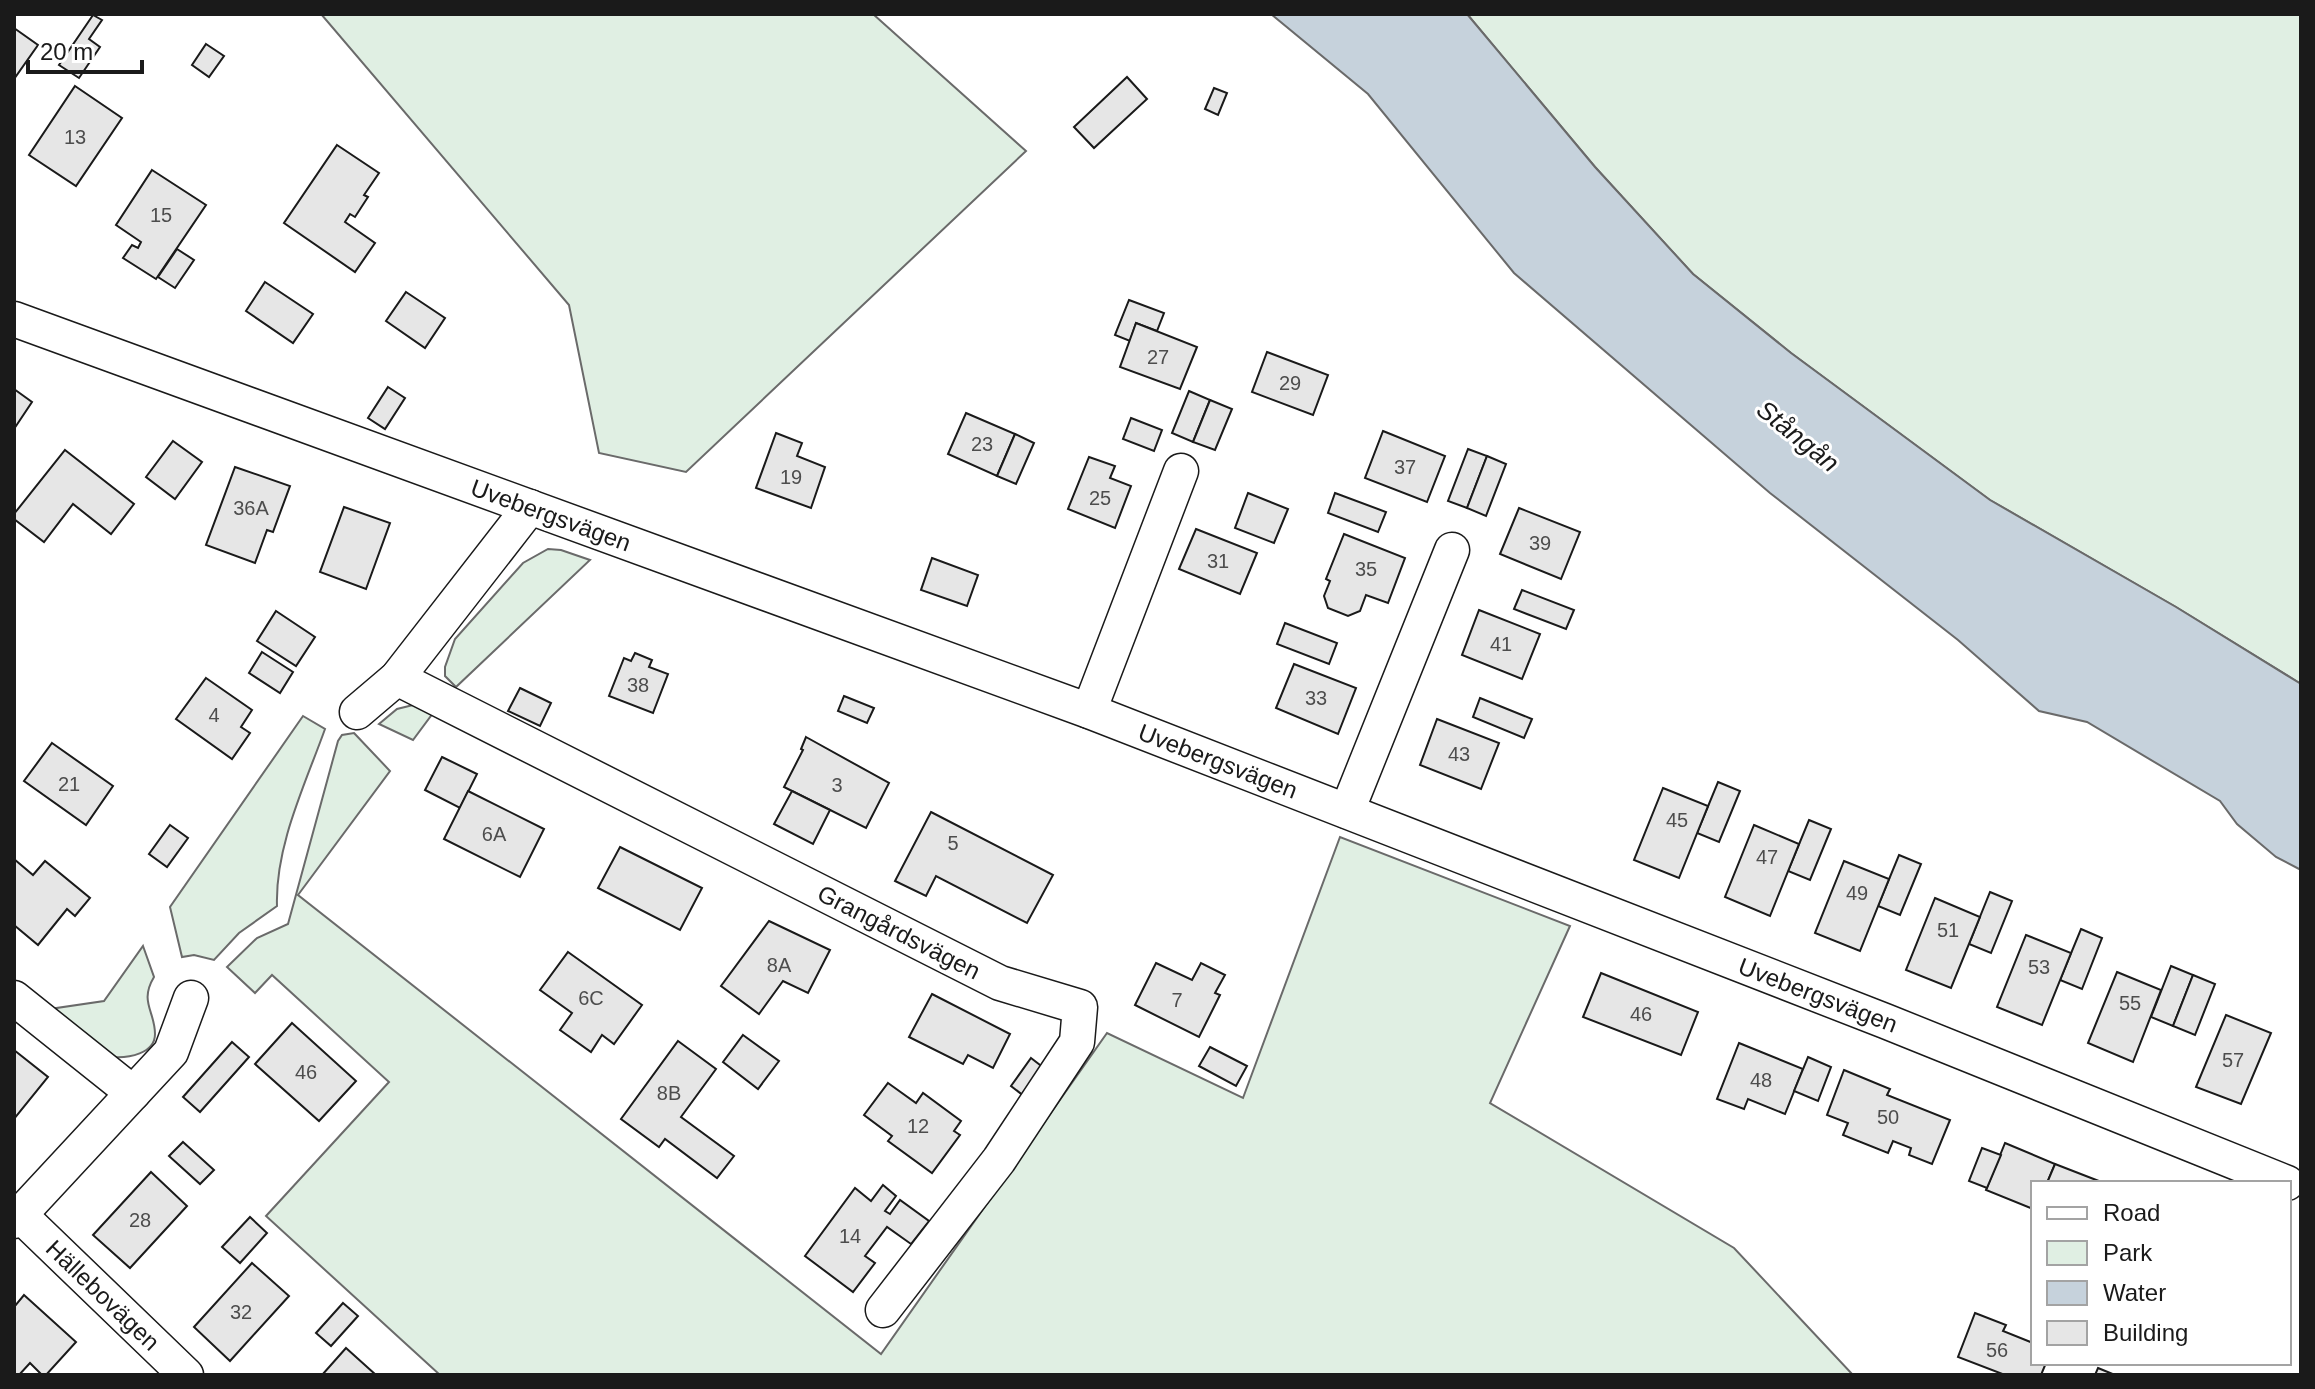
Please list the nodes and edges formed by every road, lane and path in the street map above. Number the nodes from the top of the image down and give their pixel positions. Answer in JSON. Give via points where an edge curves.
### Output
{"nodes":[{"id":1,"x":14,"y":319,"type":"edge"},
{"id":2,"x":1181,"y":471,"type":"dead end"},
{"id":3,"x":530,"y":507,"type":"junction"},
{"id":4,"x":1452,"y":550,"type":"dead end"},
{"id":5,"x":397,"y":678,"type":"junction"},
{"id":6,"x":1089,"y":711,"type":"junction"},
{"id":7,"x":357,"y":712,"type":"dead end"},
{"id":8,"x":1347,"y":811,"type":"junction"},
{"id":9,"x":14,"y":998,"type":"edge"},
{"id":10,"x":191,"y":998,"type":"dead end"},
{"id":11,"x":133,"y":1093,"type":"junction"},
{"id":12,"x":2281,"y":1181,"type":"edge"},
{"id":13,"x":17,"y":1218,"type":"edge"},
{"id":14,"x":883,"y":1310,"type":"dead end"},
{"id":15,"x":186,"y":1375,"type":"edge"}],
"edges":[{"from":1,"to":3,"type":"street","name":"Uvebergsvägen"},
{"from":2,"to":6,"type":"street"},
{"from":3,"to":5,"type":"street"},
{"from":3,"to":6,"type":"street","name":"Uvebergsvägen"},
{"from":4,"to":8,"type":"street"},
{"from":5,"to":7,"type":"street"},
{"from":5,"to":14,"type":"street","name":"Grangårdsvägen","via":[[1000,983],[1080,1007],[1077,1042],[999,1160]]},
{"from":6,"to":8,"type":"street","name":"Uvebergsvägen"},
{"from":8,"to":12,"type":"street","name":"Uvebergsvägen"},
{"from":9,"to":11,"type":"street"},
{"from":10,"to":11,"type":"street","name":"Hällebovägen","via":[[171,1052]]},
{"from":11,"to":13,"type":"street","name":"Hällebovägen"},
{"from":13,"to":15,"type":"street","name":"Hällebovägen"}]}
